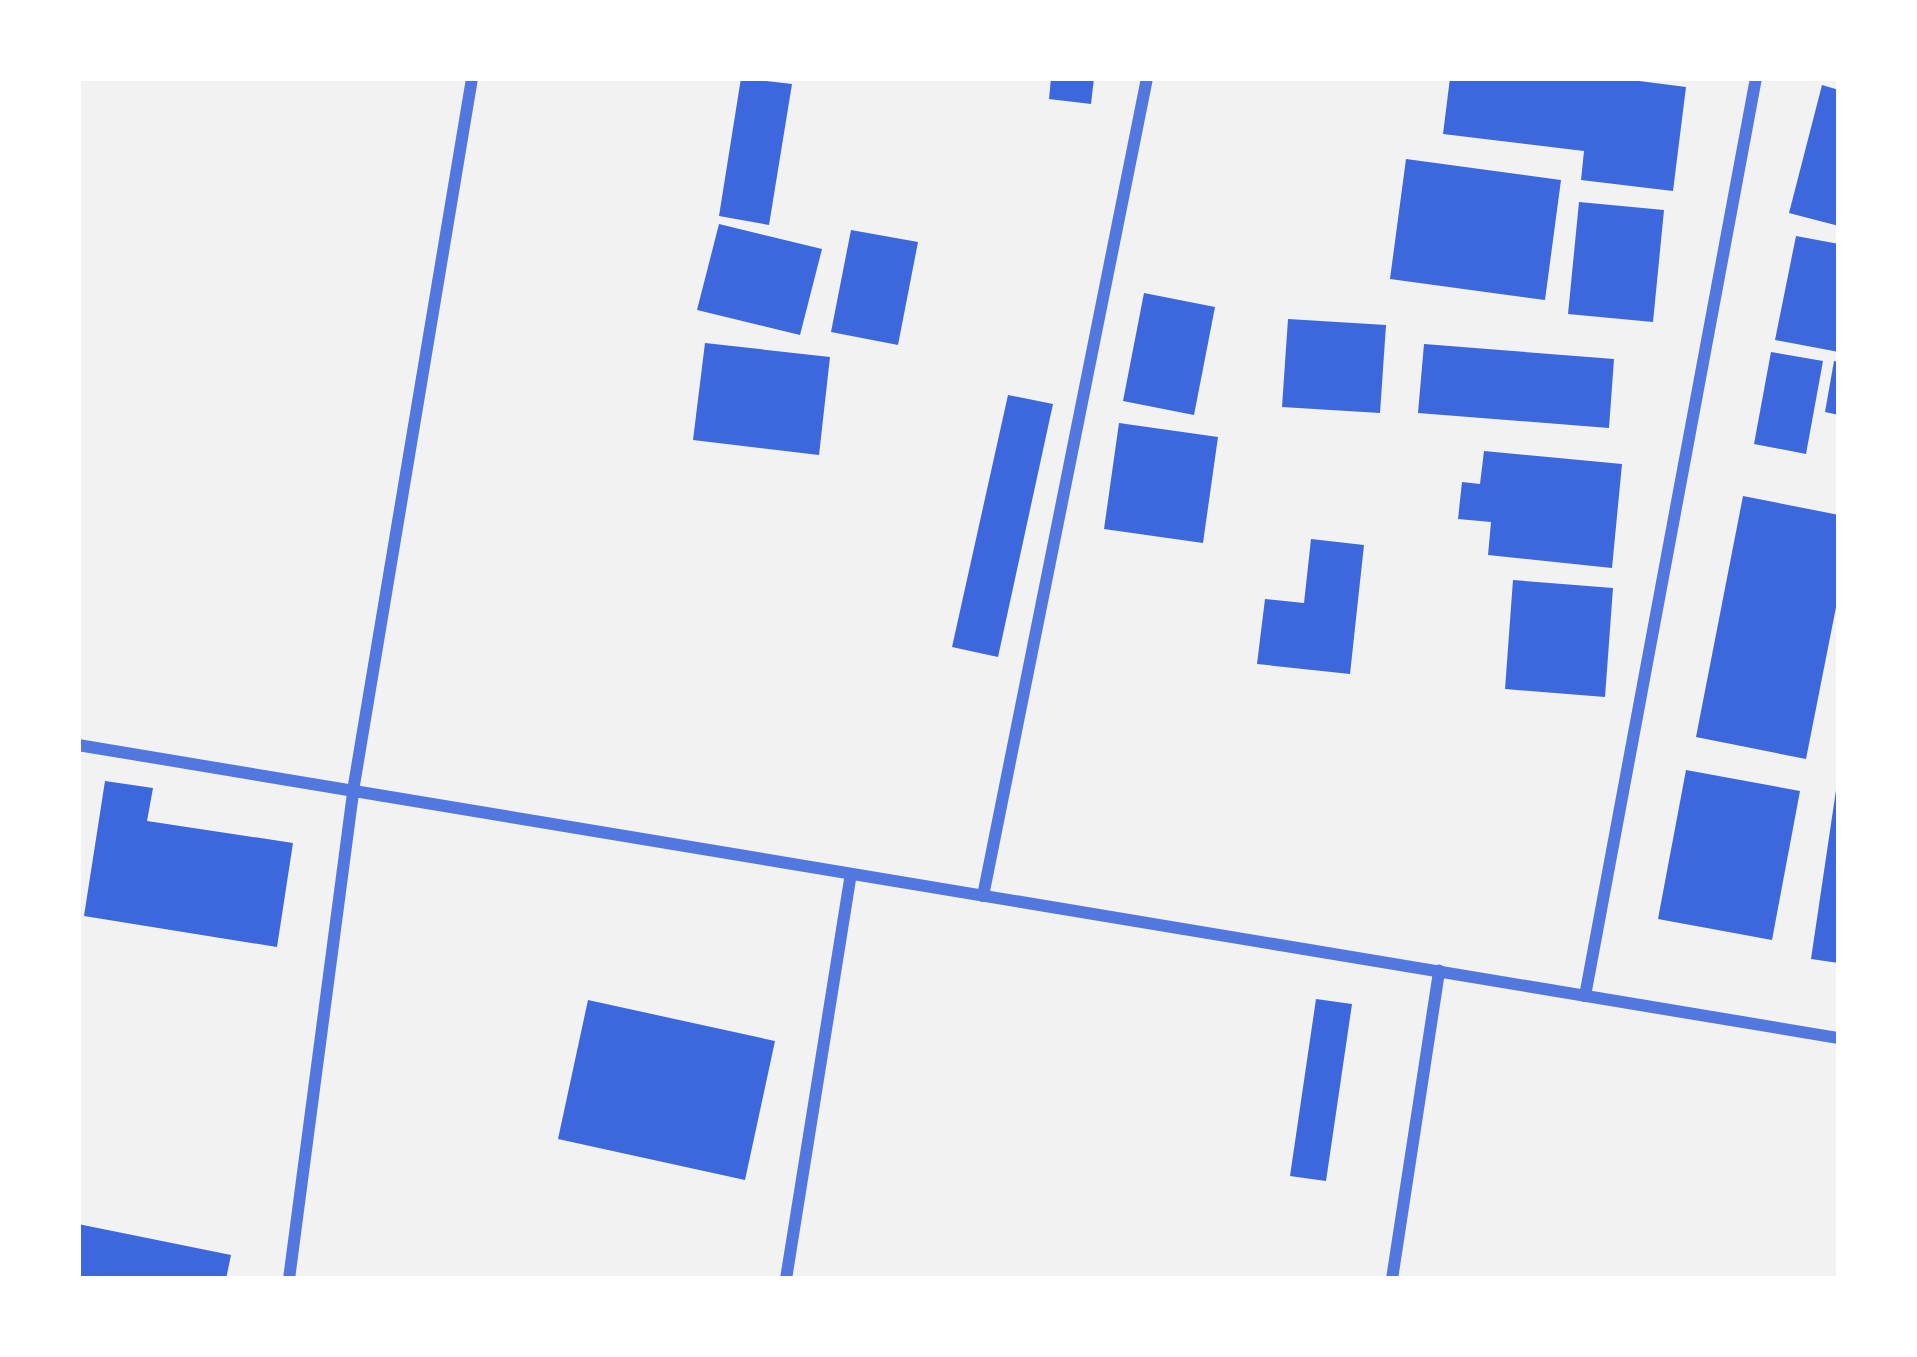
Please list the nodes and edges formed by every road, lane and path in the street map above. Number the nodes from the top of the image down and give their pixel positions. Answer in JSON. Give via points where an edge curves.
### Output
{"nodes":[{"id":1,"x":472,"y":78,"type":"edge"},
{"id":2,"x":1147,"y":78,"type":"edge"},
{"id":3,"x":1756,"y":78,"type":"edge"},
{"id":4,"x":78,"y":745,"type":"edge"},
{"id":5,"x":353,"y":791,"type":"junction"},
{"id":6,"x":851,"y":874,"type":"junction"},
{"id":7,"x":983,"y":896,"type":"junction"},
{"id":8,"x":1438,"y":971,"type":"junction"},
{"id":9,"x":1585,"y":996,"type":"junction"},
{"id":10,"x":1839,"y":1038,"type":"edge"},
{"id":11,"x":289,"y":1279,"type":"edge"},
{"id":12,"x":786,"y":1279,"type":"edge"},
{"id":13,"x":1392,"y":1279,"type":"edge"}],
"edges":[{"from":1,"to":5,"type":"street"},
{"from":2,"to":7,"type":"street"},
{"from":3,"to":9,"type":"street"},
{"from":4,"to":5,"type":"street"},
{"from":5,"to":6,"type":"street"},
{"from":5,"to":11,"type":"street"},
{"from":6,"to":7,"type":"street"},
{"from":6,"to":12,"type":"street"},
{"from":7,"to":8,"type":"street"},
{"from":8,"to":9,"type":"street"},
{"from":8,"to":13,"type":"street"},
{"from":9,"to":10,"type":"street"}]}
